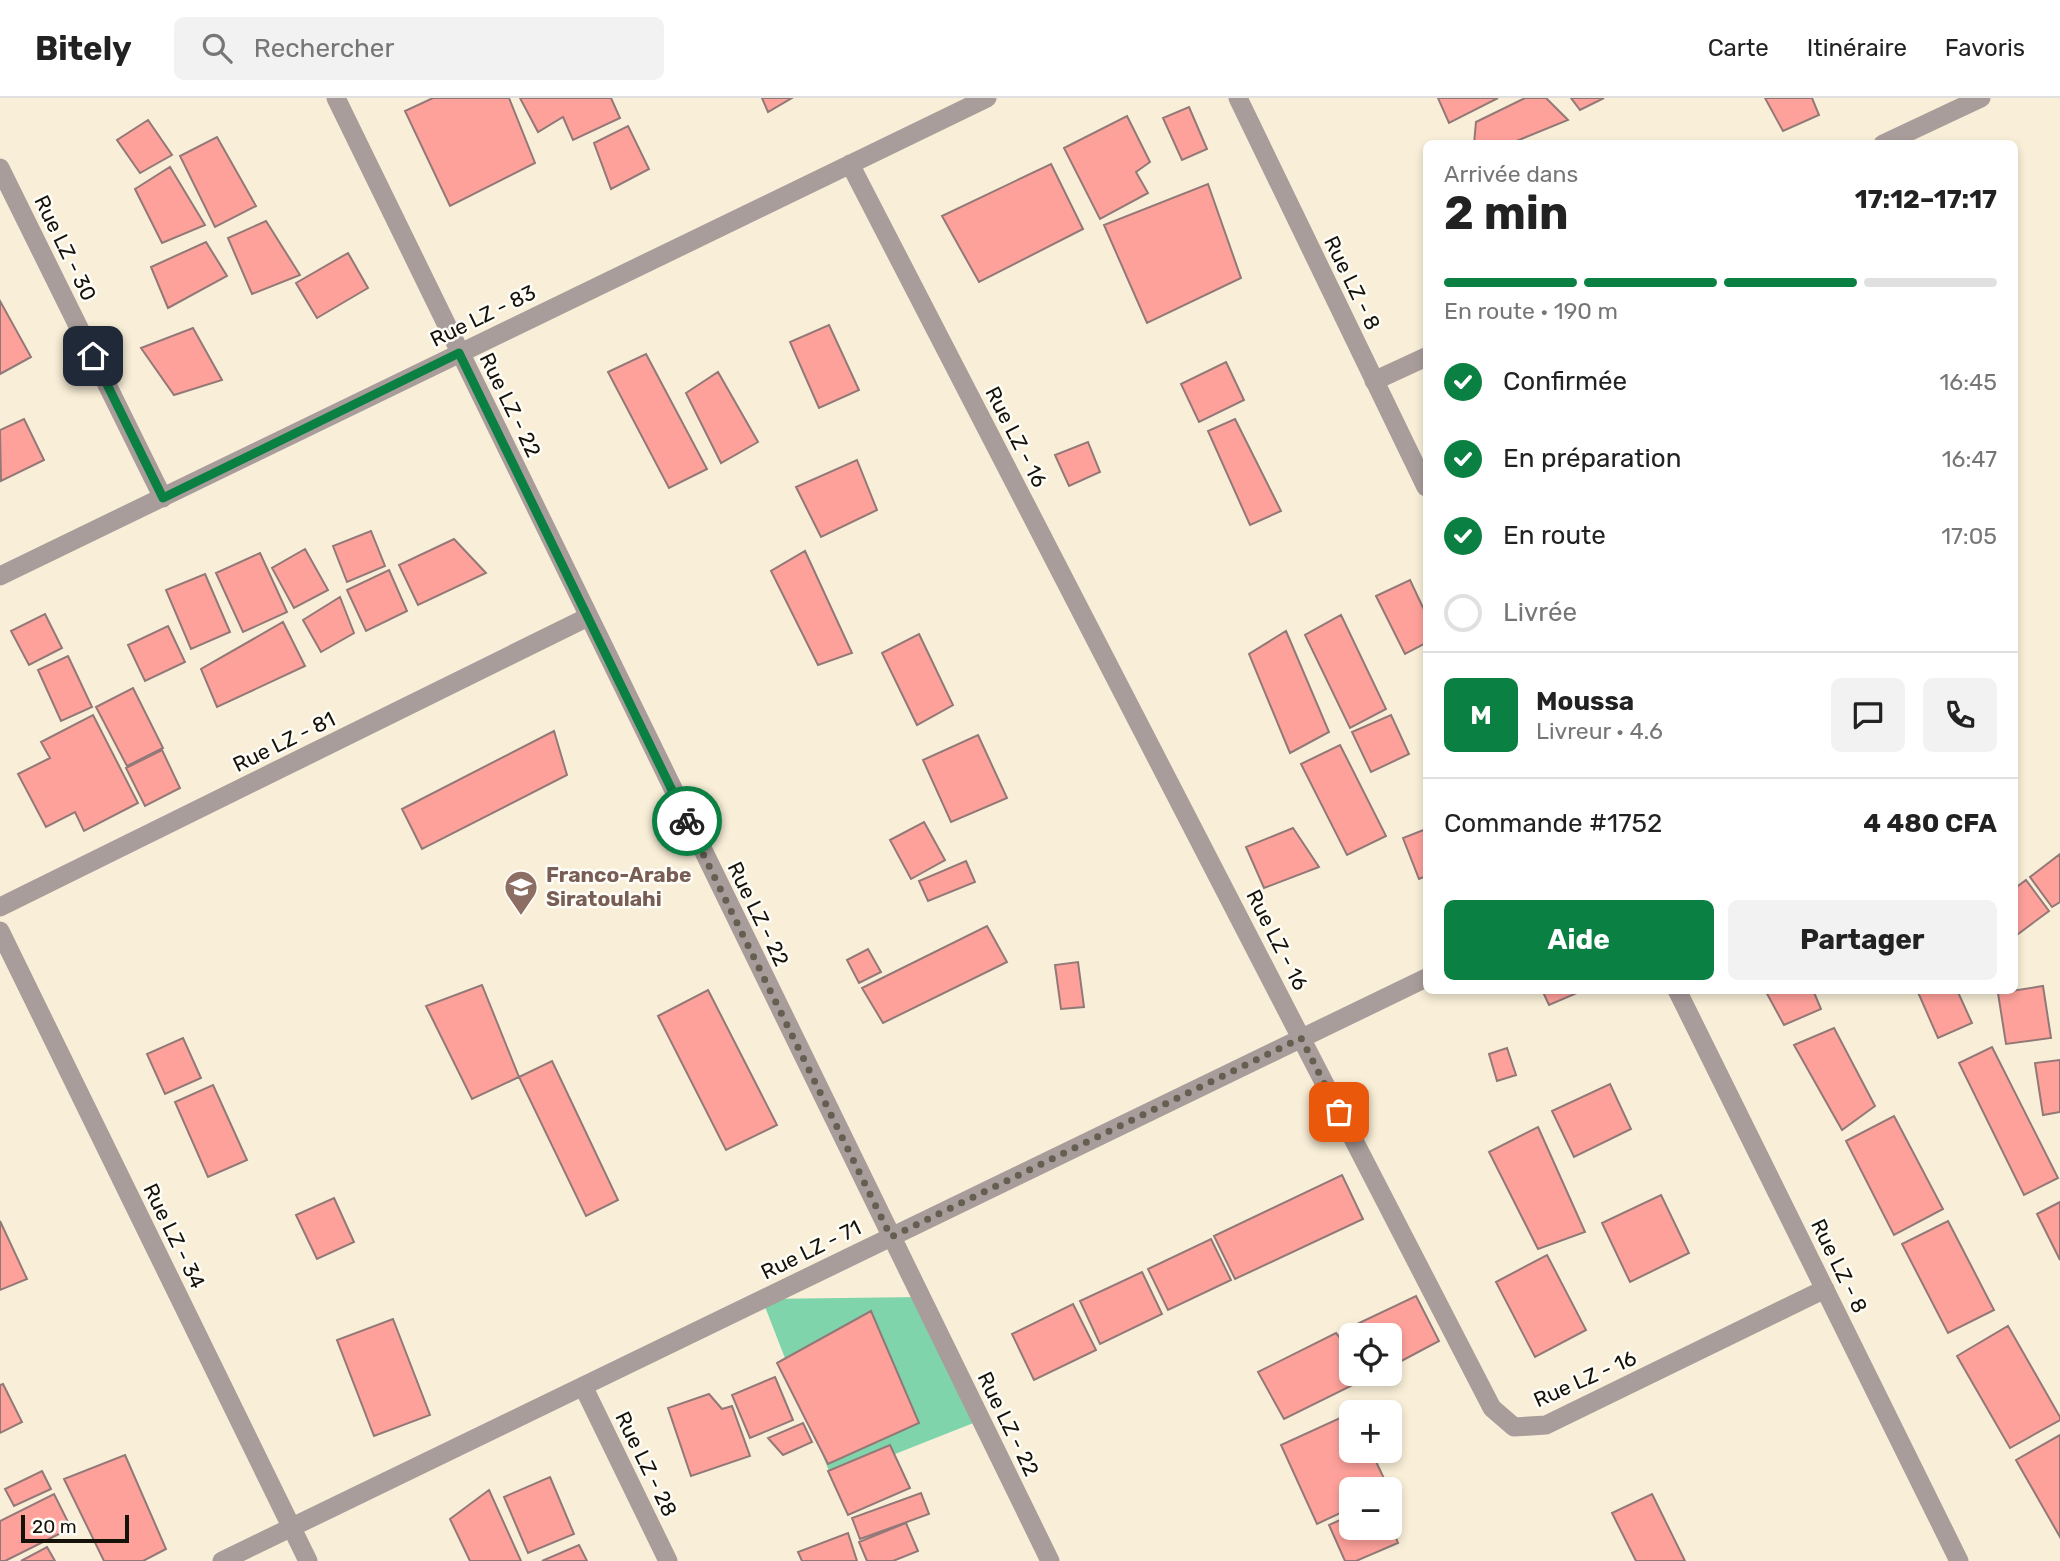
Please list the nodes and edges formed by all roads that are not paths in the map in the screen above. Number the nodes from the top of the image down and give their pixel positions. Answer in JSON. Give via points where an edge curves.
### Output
{"nodes":[{"id":1,"x":336,"y":98,"type":"edge"},
{"id":2,"x":987,"y":98,"type":"edge"},
{"id":3,"x":1238,"y":98,"type":"edge"},
{"id":4,"x":1981,"y":98,"type":"edge"},
{"id":5,"x":1892,"y":140,"type":"edge"},
{"id":6,"x":850,"y":164,"type":"junction"},
{"id":7,"x":0,"y":168,"type":"edge"},
{"id":8,"x":459,"y":353,"type":"junction"},
{"id":9,"x":1423,"y":358,"type":"edge"},
{"id":10,"x":1374,"y":381,"type":"junction"},
{"id":11,"x":1423,"y":480,"type":"edge"},
{"id":12,"x":163,"y":498,"type":"junction"},
{"id":13,"x":0,"y":576,"type":"edge"},
{"id":14,"x":588,"y":617,"type":"junction"},
{"id":15,"x":0,"y":907,"type":"edge"},
{"id":16,"x":0,"y":931,"type":"edge"},
{"id":17,"x":1423,"y":979,"type":"edge"},
{"id":18,"x":1679,"y":994,"type":"edge"},
{"id":19,"x":1301,"y":1038,"type":"junction"},
{"id":20,"x":891,"y":1237,"type":"junction"},
{"id":21,"x":1825,"y":1289,"type":"junction"},
{"id":22,"x":583,"y":1386,"type":"junction"},
{"id":23,"x":291,"y":1527,"type":"junction"},
{"id":24,"x":222,"y":1561,"type":"edge"},
{"id":25,"x":308,"y":1561,"type":"edge"},
{"id":26,"x":667,"y":1561,"type":"edge"},
{"id":27,"x":1050,"y":1561,"type":"edge"},
{"id":28,"x":1959,"y":1561,"type":"edge"}],
"edges":[{"from":1,"to":8,"type":"street","name":"Rue LZ - 22"},
{"from":2,"to":6,"type":"street","name":"Rue LZ - 83"},
{"from":3,"to":10,"type":"street","name":"Rue LZ - 8"},
{"from":4,"to":5,"type":"street"},
{"from":6,"to":8,"type":"street","name":"Rue LZ - 83"},
{"from":6,"to":19,"type":"street","name":"Rue LZ - 16"},
{"from":7,"to":12,"type":"street","name":"Rue LZ - 30"},
{"from":8,"to":12,"type":"street","name":"Rue LZ - 83"},
{"from":8,"to":14,"type":"street","name":"Rue LZ - 22"},
{"from":9,"to":10,"type":"street"},
{"from":10,"to":11,"type":"street","name":"Rue LZ - 8"},
{"from":12,"to":13,"type":"street","name":"Rue LZ - 83"},
{"from":14,"to":15,"type":"street","name":"Rue LZ - 81"},
{"from":14,"to":20,"type":"street","name":"Rue LZ - 22"},
{"from":16,"to":23,"type":"street","name":"Rue LZ - 34"},
{"from":17,"to":19,"type":"street","name":"Rue LZ - 71"},
{"from":18,"to":21,"type":"street","name":"Rue LZ - 8"},
{"from":19,"to":20,"type":"street","name":"Rue LZ - 71"},
{"from":19,"to":21,"type":"street","name":"Rue LZ - 16","via":[[1492,1408],[1514,1427],[1546,1425]]},
{"from":20,"to":22,"type":"street","name":"Rue LZ - 71"},
{"from":20,"to":27,"type":"street","name":"Rue LZ - 22"},
{"from":21,"to":28,"type":"street","name":"Rue LZ - 8"},
{"from":22,"to":23,"type":"street","name":"Rue LZ - 71"},
{"from":22,"to":26,"type":"street","name":"Rue LZ - 28"},
{"from":23,"to":24,"type":"street","name":"Rue LZ - 71"},
{"from":23,"to":25,"type":"street","name":"Rue LZ - 34"}]}
